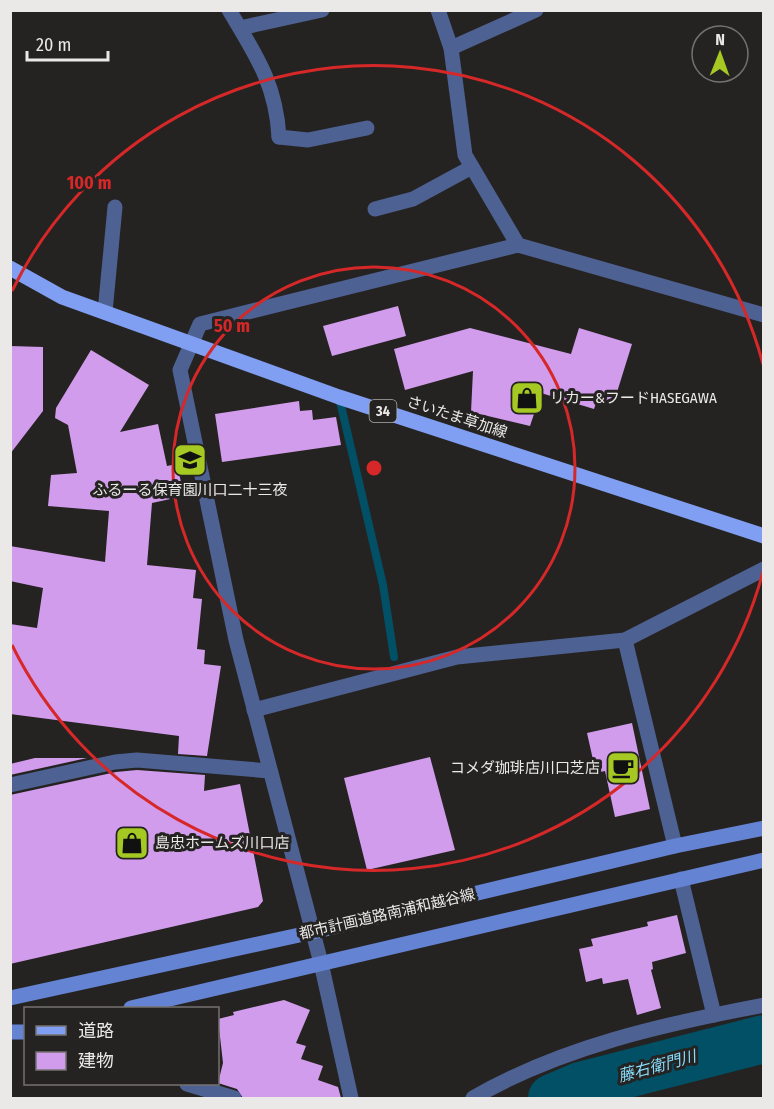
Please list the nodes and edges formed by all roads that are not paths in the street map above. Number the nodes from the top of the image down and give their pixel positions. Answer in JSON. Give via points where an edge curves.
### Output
{"nodes":[{"id":1,"x":229,"y":10,"type":"edge"},
{"id":2,"x":322,"y":10,"type":"edge"},
{"id":3,"x":438,"y":10,"type":"edge"},
{"id":4,"x":536,"y":10,"type":"edge"},
{"id":5,"x":240,"y":28,"type":"junction"},
{"id":6,"x":451,"y":48,"type":"junction"},
{"id":7,"x":367,"y":128,"type":"dead end"},
{"id":8,"x":472,"y":166,"type":"junction"},
{"id":9,"x":115,"y":207,"type":"dead end"},
{"id":10,"x":375,"y":209,"type":"dead end"},
{"id":11,"x":518,"y":245,"type":"junction"},
{"id":12,"x":10,"y":268,"type":"edge"},
{"id":13,"x":105,"y":312,"type":"junction"},
{"id":14,"x":764,"y":315,"type":"edge"},
{"id":15,"x":193,"y":342,"type":"junction"},
{"id":16,"x":764,"y":536,"type":"edge"},
{"id":17,"x":764,"y":569,"type":"edge"},
{"id":18,"x":625,"y":640,"type":"junction"},
{"id":19,"x":254,"y":710,"type":"junction"},
{"id":20,"x":270,"y":771,"type":"junction"},
{"id":21,"x":10,"y":785,"type":"edge"},
{"id":22,"x":764,"y":828,"type":"edge"},
{"id":23,"x":675,"y":846,"type":"junction"},
{"id":24,"x":764,"y":860,"type":"edge"},
{"id":25,"x":681,"y":879,"type":"junction"},
{"id":26,"x":313,"y":932,"type":"junction"},
{"id":27,"x":321,"y":963,"type":"junction"},
{"id":28,"x":10,"y":998,"type":"edge"},
{"id":29,"x":764,"y":1005,"type":"edge"},
{"id":30,"x":134,"y":1007,"type":"edge"},
{"id":31,"x":714,"y":1015,"type":"junction"},
{"id":32,"x":193,"y":1085,"type":"edge"},
{"id":33,"x":234,"y":1098,"type":"edge"},
{"id":34,"x":351,"y":1098,"type":"edge"},
{"id":35,"x":472,"y":1098,"type":"edge"}],
"edges":[{"from":1,"to":5,"type":"street"},
{"from":2,"to":5,"type":"street"},
{"from":3,"to":6,"type":"street"},
{"from":4,"to":6,"type":"street"},
{"from":5,"to":7,"type":"street","via":[[267,78],[277,106],[279,137],[308,140]]},
{"from":6,"to":8,"type":"street","via":[[465,155]]},
{"from":8,"to":10,"type":"street","via":[[413,199]]},
{"from":8,"to":11,"type":"street"},
{"from":9,"to":13,"type":"street"},
{"from":11,"to":14,"type":"street"},
{"from":11,"to":15,"type":"street","via":[[200,324]]},
{"from":12,"to":13,"type":"main road","name":"さいたま草加線","number":"34","via":[[62,297]]},
{"from":13,"to":15,"type":"main road","name":"さいたま草加線","number":"34"},
{"from":15,"to":16,"type":"main road","name":"さいたま草加線","number":"34","via":[[339,396]]},
{"from":15,"to":19,"type":"street","via":[[180,370]]},
{"from":17,"to":18,"type":"street"},
{"from":18,"to":19,"type":"street","via":[[457,657]]},
{"from":18,"to":23,"type":"street"},
{"from":19,"to":20,"type":"street"},
{"from":20,"to":21,"type":"street","via":[[116,762]]},
{"from":20,"to":26,"type":"street"},
{"from":22,"to":23,"type":"street","name":"都市計画道路南浦和越谷線"},
{"from":23,"to":26,"type":"street","name":"都市計画道路南浦和越谷線"},
{"from":24,"to":25,"type":"street"},
{"from":25,"to":27,"type":"street"},
{"from":25,"to":31,"type":"street"},
{"from":26,"to":27,"type":"street"},
{"from":26,"to":28,"type":"street","name":"都市計画道路南浦和越谷線"},
{"from":27,"to":30,"type":"street"},
{"from":27,"to":34,"type":"street"},
{"from":29,"to":31,"type":"street"},
{"from":31,"to":35,"type":"street","via":[[552,1060]]},
{"from":32,"to":33,"type":"street"}]}
